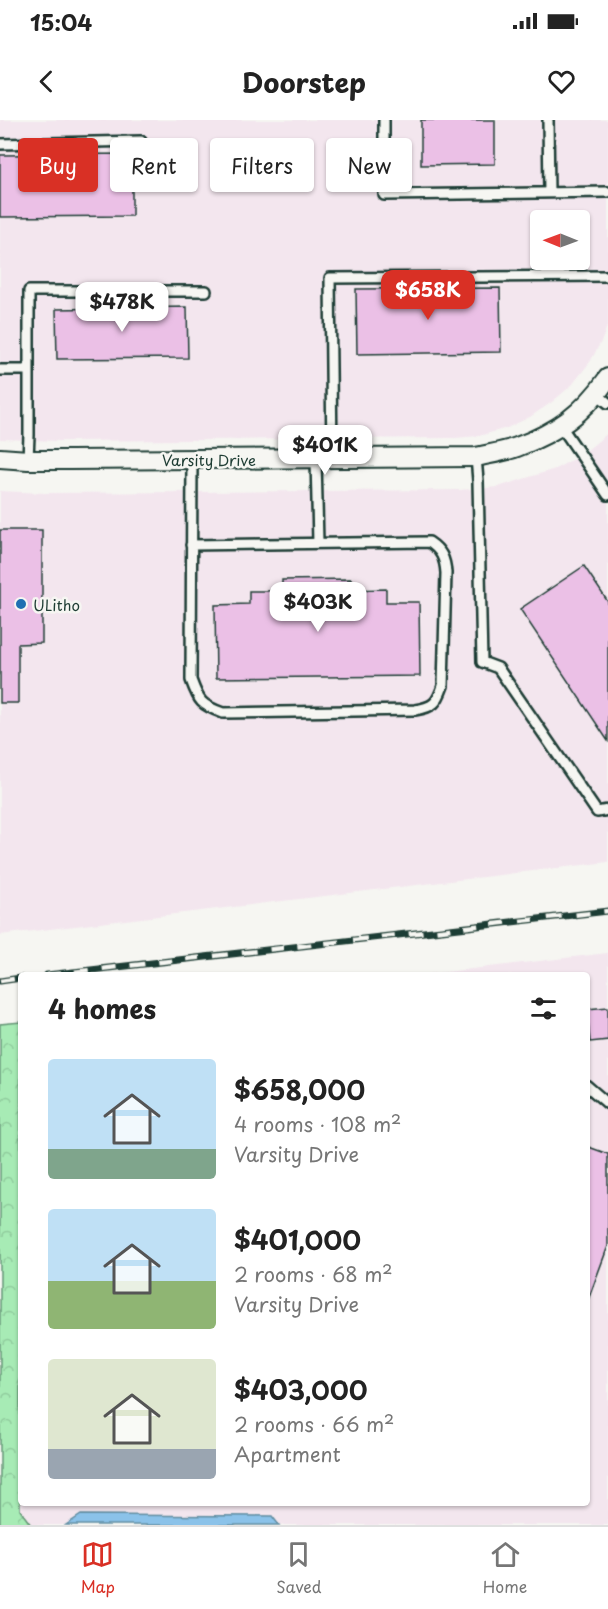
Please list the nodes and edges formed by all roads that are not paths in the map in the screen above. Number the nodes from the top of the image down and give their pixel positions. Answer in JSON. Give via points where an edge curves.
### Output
{"nodes":[{"id":1,"x":384,"y":120,"type":"edge"},
{"id":2,"x":548,"y":120,"type":"edge"},
{"id":3,"x":110,"y":142,"type":"edge"},
{"id":4,"x":0,"y":144,"type":"edge"},
{"id":5,"x":608,"y":192,"type":"edge"},
{"id":6,"x":549,"y":193,"type":"junction"},
{"id":7,"x":608,"y":276,"type":"edge"},
{"id":8,"x":206,"y":291,"type":"dead end"},
{"id":9,"x":29,"y":369,"type":"junction"},
{"id":10,"x":0,"y":370,"type":"edge"},
{"id":11,"x":608,"y":378,"type":"edge"},
{"id":12,"x":602,"y":399,"type":"edge"},
{"id":13,"x":561,"y":426,"type":"junction"},
{"id":14,"x":476,"y":457,"type":"junction"},
{"id":15,"x":0,"y":458,"type":"edge"},
{"id":16,"x":324,"y":458,"type":"junction"},
{"id":17,"x":192,"y":459,"type":"junction"},
{"id":18,"x":28,"y":460,"type":"junction"},
{"id":19,"x":608,"y":495,"type":"edge"},
{"id":20,"x":318,"y":543,"type":"junction"},
{"id":21,"x":191,"y":545,"type":"junction"},
{"id":22,"x":608,"y":810,"type":"edge"},
{"id":23,"x":590,"y":1089,"type":"edge"},
{"id":24,"x":608,"y":1104,"type":"edge"}],
"edges":[{"from":1,"to":6,"type":"lane","via":[[384,195]]},
{"from":2,"to":6,"type":"lane"},
{"from":3,"to":4,"type":"lane"},
{"from":5,"to":6,"type":"lane"},
{"from":7,"to":16,"type":"lane","via":[[330,278]]},
{"from":8,"to":9,"type":"lane","via":[[29,291]]},
{"from":9,"to":10,"type":"lane"},
{"from":9,"to":18,"type":"lane"},
{"from":11,"to":12,"type":"street","name":"Varsity Drive"},
{"from":12,"to":13,"type":"street","name":"Varsity Drive"},
{"from":13,"to":14,"type":"street","name":"Varsity Drive","via":[[515,448]]},
{"from":13,"to":19,"type":"lane"},
{"from":14,"to":16,"type":"street","name":"Varsity Drive"},
{"from":14,"to":22,"type":"lane","via":[[482,662],[498,668],[597,812]]},
{"from":15,"to":18,"type":"street","name":"Varsity Drive"},
{"from":16,"to":17,"type":"street","name":"Varsity Drive"},
{"from":16,"to":20,"type":"lane"},
{"from":17,"to":18,"type":"street","name":"Varsity Drive"},
{"from":17,"to":21,"type":"lane"},
{"from":20,"to":21,"type":"lane"},
{"from":20,"to":21,"type":"lane","via":[[429,542],[445,559],[443,686],[438,700],[428,708],[224,713],[207,707],[197,698],[191,680]]},
{"from":23,"to":24,"type":"lane"}]}
